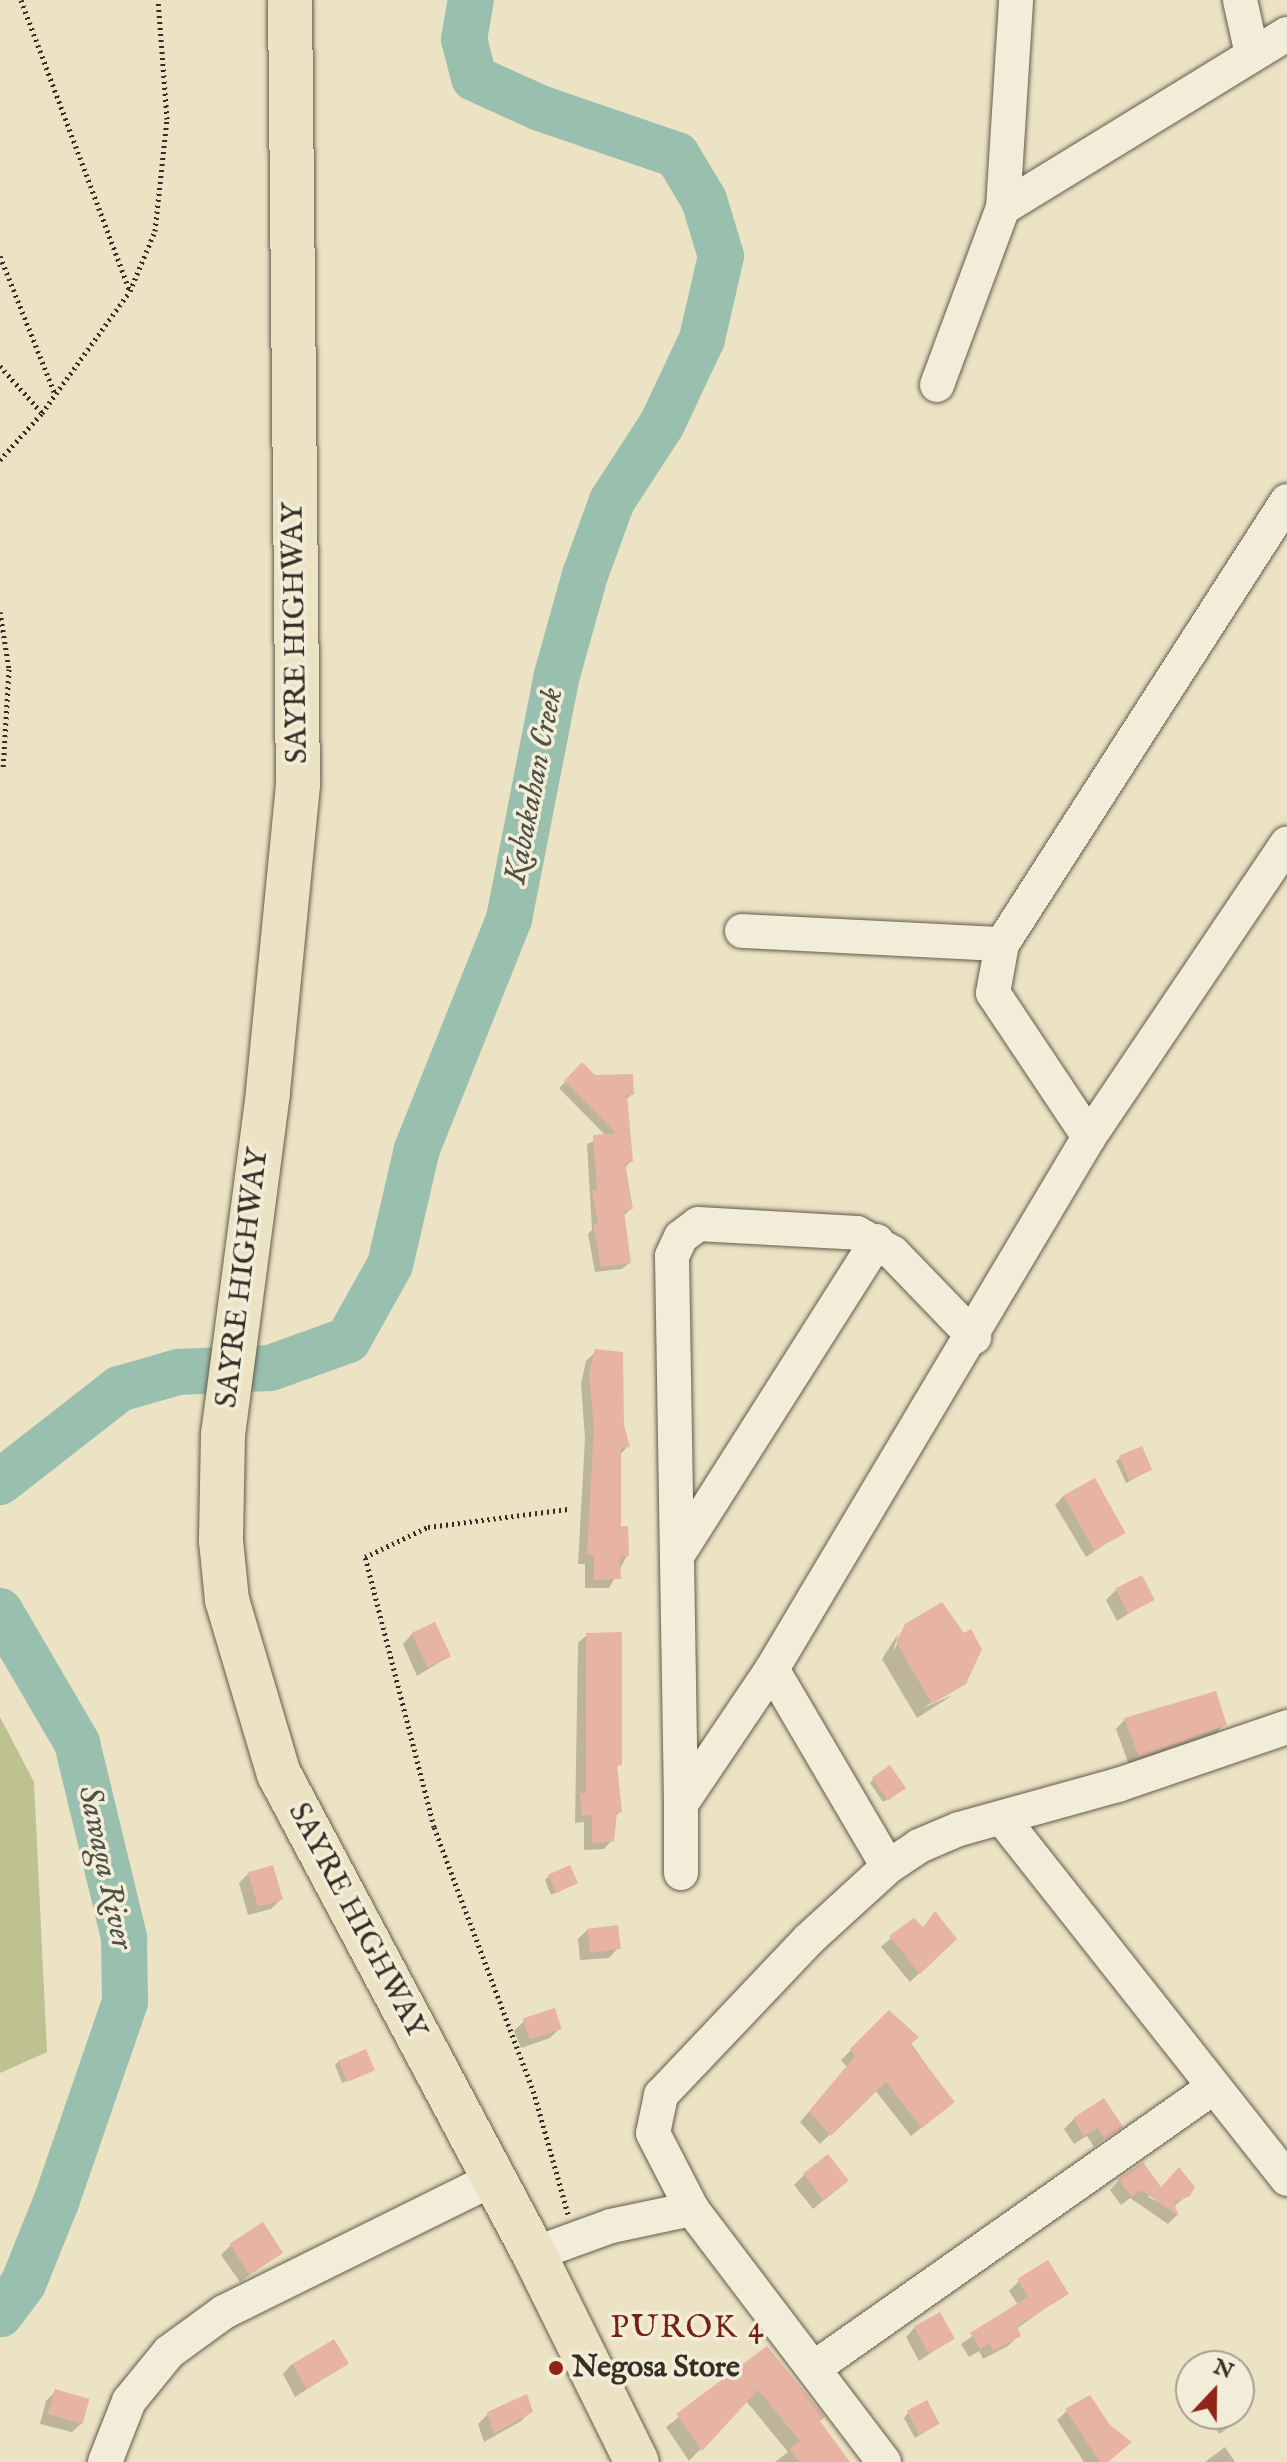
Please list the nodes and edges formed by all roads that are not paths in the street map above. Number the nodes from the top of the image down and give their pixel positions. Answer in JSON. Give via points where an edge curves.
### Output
{"nodes":[{"id":1,"x":290,"y":0,"type":"edge"},
{"id":2,"x":1016,"y":0,"type":"edge"},
{"id":3,"x":1240,"y":0,"type":"edge"},
{"id":4,"x":1287,"y":34,"type":"edge"},
{"id":5,"x":1252,"y":54,"type":"junction"},
{"id":6,"x":1003,"y":208,"type":"junction"},
{"id":7,"x":937,"y":385,"type":"dead end"},
{"id":8,"x":1287,"y":501,"type":"edge"},
{"id":9,"x":1287,"y":843,"type":"edge"},
{"id":10,"x":742,"y":931,"type":"dead end"},
{"id":11,"x":1002,"y":944,"type":"junction"},
{"id":12,"x":1089,"y":1137,"type":"junction"},
{"id":13,"x":877,"y":1241,"type":"junction"},
{"id":14,"x":974,"y":1337,"type":"junction"},
{"id":15,"x":677,"y":1556,"type":"junction"},
{"id":16,"x":772,"y":1669,"type":"junction"},
{"id":17,"x":1287,"y":1727,"type":"edge"},
{"id":18,"x":681,"y":1804,"type":"junction"},
{"id":19,"x":1002,"y":1818,"type":"junction"},
{"id":20,"x":888,"y":1867,"type":"junction"},
{"id":21,"x":681,"y":1873,"type":"dead end"},
{"id":22,"x":1211,"y":2089,"type":"junction"},
{"id":23,"x":493,"y":2179,"type":"junction"},
{"id":24,"x":1287,"y":2179,"type":"edge"},
{"id":25,"x":692,"y":2209,"type":"junction"},
{"id":26,"x":534,"y":2254,"type":"junction"},
{"id":27,"x":814,"y":2368,"type":"junction"},
{"id":28,"x":105,"y":2462,"type":"edge"},
{"id":29,"x":637,"y":2462,"type":"edge"},
{"id":30,"x":884,"y":2462,"type":"edge"}],
"edges":[{"from":1,"to":23,"type":"highway","name":"SAYRE HIGHWAY","via":[[298,785],[268,1093],[223,1434],[221,1541],[227,1600],[279,1774]]},
{"from":2,"to":6,"type":"street"},
{"from":3,"to":5,"type":"street"},
{"from":4,"to":5,"type":"street"},
{"from":5,"to":6,"type":"street"},
{"from":6,"to":7,"type":"street"},
{"from":8,"to":11,"type":"street"},
{"from":9,"to":12,"type":"street"},
{"from":10,"to":11,"type":"street"},
{"from":11,"to":12,"type":"street","via":[[993,993]]},
{"from":12,"to":14,"type":"street"},
{"from":13,"to":14,"type":"street"},
{"from":13,"to":15,"type":"street"},
{"from":13,"to":15,"type":"street","via":[[857,1233],[729,1223],[698,1224],[681,1237],[672,1256]]},
{"from":14,"to":16,"type":"street"},
{"from":15,"to":18,"type":"street"},
{"from":16,"to":18,"type":"street"},
{"from":16,"to":20,"type":"street"},
{"from":17,"to":19,"type":"street"},
{"from":18,"to":21,"type":"street"},
{"from":19,"to":20,"type":"street","via":[[959,1829]]},
{"from":19,"to":22,"type":"street"},
{"from":20,"to":25,"type":"street","via":[[744,2004],[661,2095],[653,2133]]},
{"from":22,"to":24,"type":"street"},
{"from":22,"to":27,"type":"street"},
{"from":23,"to":26,"type":"highway","name":"SAYRE HIGHWAY"},
{"from":23,"to":28,"type":"street","via":[[213,2320],[169,2352],[129,2401]]},
{"from":25,"to":26,"type":"street","via":[[575,2238]]},
{"from":25,"to":27,"type":"street"},
{"from":26,"to":29,"type":"highway","name":"SAYRE HIGHWAY"},
{"from":27,"to":30,"type":"street"}]}
